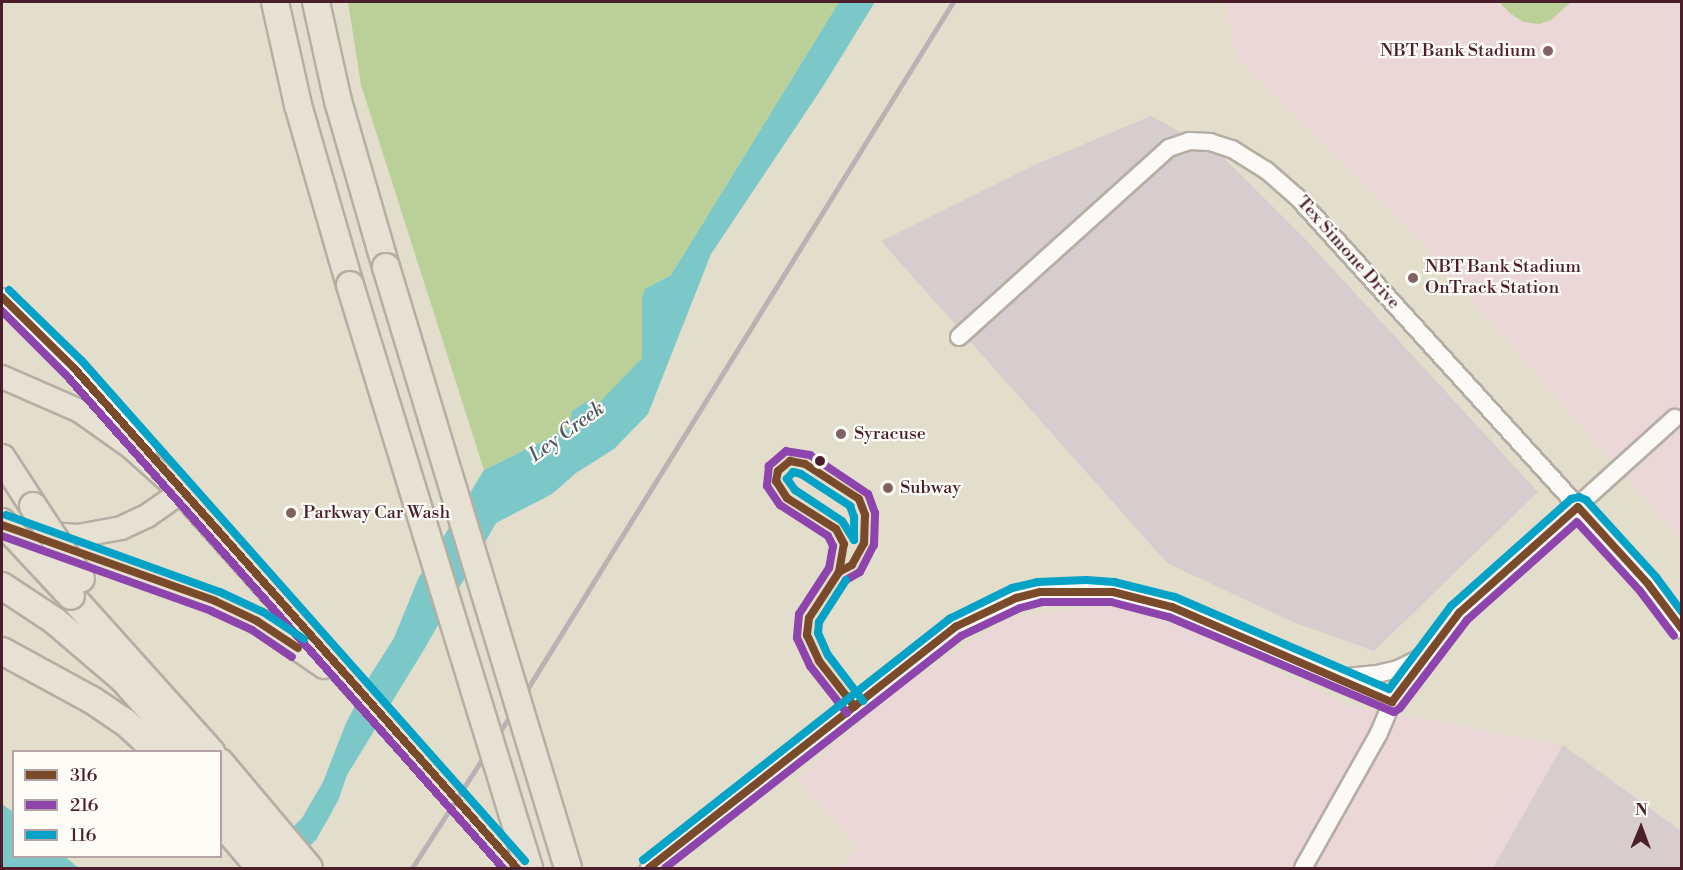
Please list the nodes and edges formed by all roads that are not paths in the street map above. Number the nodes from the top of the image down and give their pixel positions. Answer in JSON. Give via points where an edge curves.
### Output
{"nodes":[{"id":1,"x":275,"y":2,"type":"edge"},
{"id":2,"x":316,"y":2,"type":"edge"},
{"id":3,"x":2,"y":297,"type":"edge"},
{"id":4,"x":959,"y":337,"type":"dead end"},
{"id":5,"x":2,"y":377,"type":"edge"},
{"id":6,"x":1675,"y":418,"type":"dead end"},
{"id":7,"x":2,"y":458,"type":"edge"},
{"id":8,"x":181,"y":492,"type":"junction"},
{"id":9,"x":1578,"y":507,"type":"junction"},
{"id":10,"x":9,"y":526,"type":"edge"},
{"id":11,"x":2,"y":586,"type":"edge"},
{"id":12,"x":76,"y":588,"type":"junction"},
{"id":13,"x":2,"y":605,"type":"edge"},
{"id":14,"x":1682,"y":630,"type":"edge"},
{"id":15,"x":2,"y":651,"type":"edge"},
{"id":16,"x":1427,"y":655,"type":"junction"},
{"id":17,"x":1336,"y":678,"type":"junction"},
{"id":18,"x":355,"y":688,"type":"junction"},
{"id":19,"x":1392,"y":702,"type":"junction"},
{"id":20,"x":201,"y":749,"type":"edge"},
{"id":21,"x":156,"y":750,"type":"edge"},
{"id":22,"x":162,"y":750,"type":"edge"},
{"id":23,"x":222,"y":764,"type":"edge"},
{"id":24,"x":222,"y":794,"type":"edge"},
{"id":25,"x":222,"y":823,"type":"edge"},
{"id":26,"x":260,"y":868,"type":"edge"},
{"id":27,"x":284,"y":868,"type":"edge"},
{"id":28,"x":309,"y":868,"type":"edge"},
{"id":29,"x":517,"y":868,"type":"edge"},
{"id":30,"x":530,"y":868,"type":"edge"},
{"id":31,"x":568,"y":868,"type":"edge"},
{"id":32,"x":650,"y":868,"type":"edge"},
{"id":33,"x":1303,"y":868,"type":"edge"}],
"edges":[{"from":1,"to":30,"type":"highway","bridge":true,"via":[[298,105],[350,285]]},
{"from":2,"to":31,"type":"highway","bridge":true,"via":[[338,101],[386,267]]},
{"from":3,"to":8,"type":"street","via":[[74,368]]},
{"from":4,"to":9,"type":"street","name":"Tex Simone Drive","via":[[1168,148],[1189,141],[1210,142],[1232,149],[1266,170],[1297,196]]},
{"from":5,"to":8,"type":"main road","via":[[81,411],[132,448]]},
{"from":6,"to":9,"type":"street"},
{"from":7,"to":12,"type":"highway","bridge":true,"via":[[33,506]]},
{"from":8,"to":10,"type":"main road","via":[[147,516],[108,532],[78,536]]},
{"from":8,"to":18,"type":"main road"},
{"from":9,"to":14,"type":"street","name":"Tex Simone Drive","via":[[1648,584]]},
{"from":9,"to":16,"type":"street","via":[[1481,592]]},
{"from":10,"to":12,"type":"highway","bridge":true},
{"from":10,"to":18,"type":"main road","via":[[215,601],[257,621]]},
{"from":11,"to":20,"type":"highway","via":[[55,621]]},
{"from":12,"to":20,"type":"highway"},
{"from":13,"to":22,"type":"highway","via":[[106,684]]},
{"from":15,"to":21,"type":"highway","via":[[92,700],[125,722]]},
{"from":16,"to":17,"type":"street","via":[[1398,669]]},
{"from":16,"to":19,"type":"street"},
{"from":17,"to":19,"type":"street"},
{"from":17,"to":32,"type":"street","via":[[1172,607],[1138,597],[1086,590],[1040,592],[1016,598],[955,627]]},
{"from":18,"to":29,"type":"main road"},
{"from":19,"to":33,"type":"street","via":[[1379,733]]},
{"from":23,"to":28,"type":"highway"},
{"from":24,"to":27,"type":"highway"},
{"from":25,"to":26,"type":"highway"}]}
